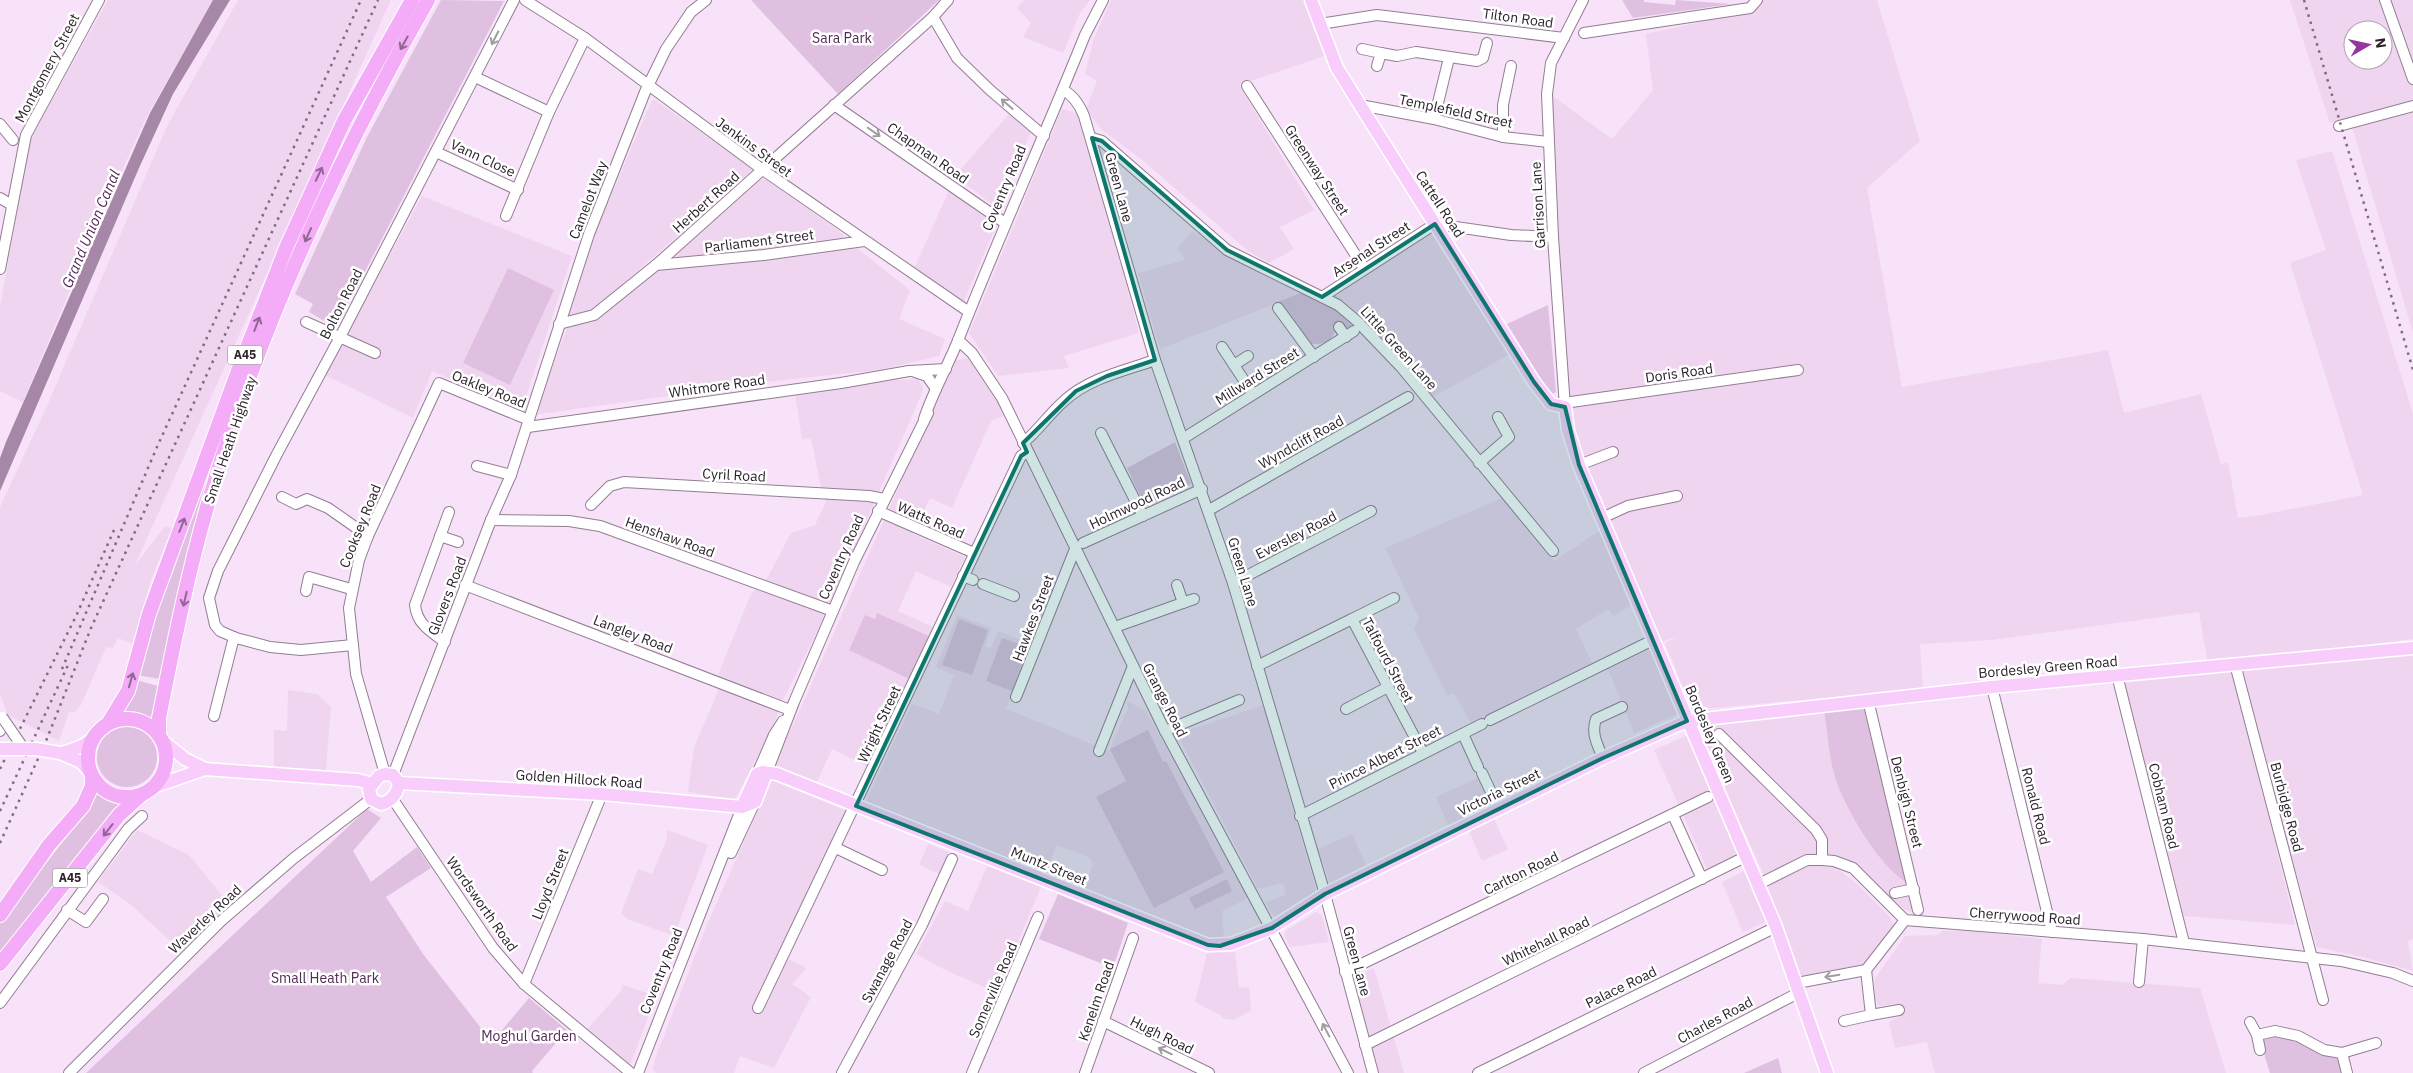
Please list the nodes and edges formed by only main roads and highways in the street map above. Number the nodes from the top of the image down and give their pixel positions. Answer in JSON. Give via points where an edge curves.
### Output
{"nodes":[{"id":1,"x":412,"y":0,"type":"edge"},
{"id":2,"x":428,"y":0,"type":"edge"},
{"id":3,"x":1311,"y":0,"type":"edge"},
{"id":4,"x":1565,"y":405,"type":"joint"},
{"id":5,"x":2413,"y":648,"type":"edge"},
{"id":6,"x":1687,"y":721,"type":"junction"},
{"id":7,"x":109,"y":722,"type":"junction"},
{"id":8,"x":161,"y":738,"type":"junction"},
{"id":9,"x":91,"y":740,"type":"junction"},
{"id":10,"x":0,"y":749,"type":"edge"},
{"id":11,"x":61,"y":753,"type":"junction"},
{"id":12,"x":205,"y":769,"type":"junction"},
{"id":13,"x":762,"y":773,"type":"junction"},
{"id":14,"x":91,"y":774,"type":"junction"},
{"id":15,"x":392,"y":778,"type":"junction"},
{"id":16,"x":372,"y":784,"type":"junction"},
{"id":17,"x":147,"y":791,"type":"junction"},
{"id":18,"x":755,"y":802,"type":"joint"},
{"id":19,"x":742,"y":807,"type":"junction"},
{"id":20,"x":1325,"y":894,"type":"joint"},
{"id":21,"x":0,"y":915,"type":"edge"},
{"id":22,"x":0,"y":964,"type":"edge"},
{"id":23,"x":1827,"y":1073,"type":"edge"}],
"edges":[{"from":7,"to":1,"type":"highway","name":"Small Heath Highway","number":"A45","one_way":true,"via":[[128,691],[149,614],[286,248],[344,122]]},
{"from":2,"to":8,"type":"highway","name":"Small Heath Highway","number":"A45","one_way":true,"via":[[347,150],[282,296],[228,437],[206,508],[187,587],[159,718]]},
{"from":3,"to":4,"type":"main road","name":"Cattell Road","via":[[1337,68],[1360,105],[1534,382],[1551,404]]},
{"from":4,"to":6,"type":"main road","name":"Bordesley Green","via":[[1568,430],[1580,466]]},
{"from":5,"to":6,"type":"main road","name":"Bordesley Green Road","via":[[1992,687]]},
{"from":6,"to":20,"type":"main road","name":"Victoria Street","via":[[1603,758]]},
{"from":6,"to":23,"type":"main road","name":"Bordesley Green","via":[[1759,884]]},
{"from":7,"to":8,"type":"highway","via":[[121,718],[140,720]]},
{"from":7,"to":9,"type":"highway"},
{"from":8,"to":12,"type":"main road","via":[[185,759]]},
{"from":8,"to":17,"type":"highway","via":[[165,767],[161,778]]},
{"from":9,"to":11,"type":"main road"},
{"from":9,"to":14,"type":"highway","via":[[88,752]]},
{"from":10,"to":11,"type":"main road","bridge":true},
{"from":11,"to":14,"type":"main road","via":[[81,762]]},
{"from":12,"to":16,"type":"main road","via":[[358,780]]},
{"from":12,"to":17,"type":"main road"},
{"from":13,"to":18,"type":"main road","name":"Coventry Road"},
{"from":13,"to":19,"type":"main road","name":"Coventry Road"},
{"from":13,"to":20,"type":"main road","name":"Muntz Street","via":[[777,774],[1208,946],[1231,944],[1272,928]]},
{"from":14,"to":17,"type":"highway","via":[[102,789],[111,794],[121,797]]},
{"from":14,"to":21,"type":"highway","number":"A45","via":[[92,786],[83,806],[49,845]]},
{"from":15,"to":16,"type":"main road","via":[[379,776]]},
{"from":15,"to":16,"type":"main road","via":[[398,791],[381,804],[371,799],[369,790]]},
{"from":15,"to":19,"type":"main road","name":"Golden Hillock Road"},
{"from":17,"to":22,"type":"highway","number":"A45","one_way":true,"via":[[119,814]]},
{"from":18,"to":19,"type":"main road","name":"Golden Hillock Road"}]}
